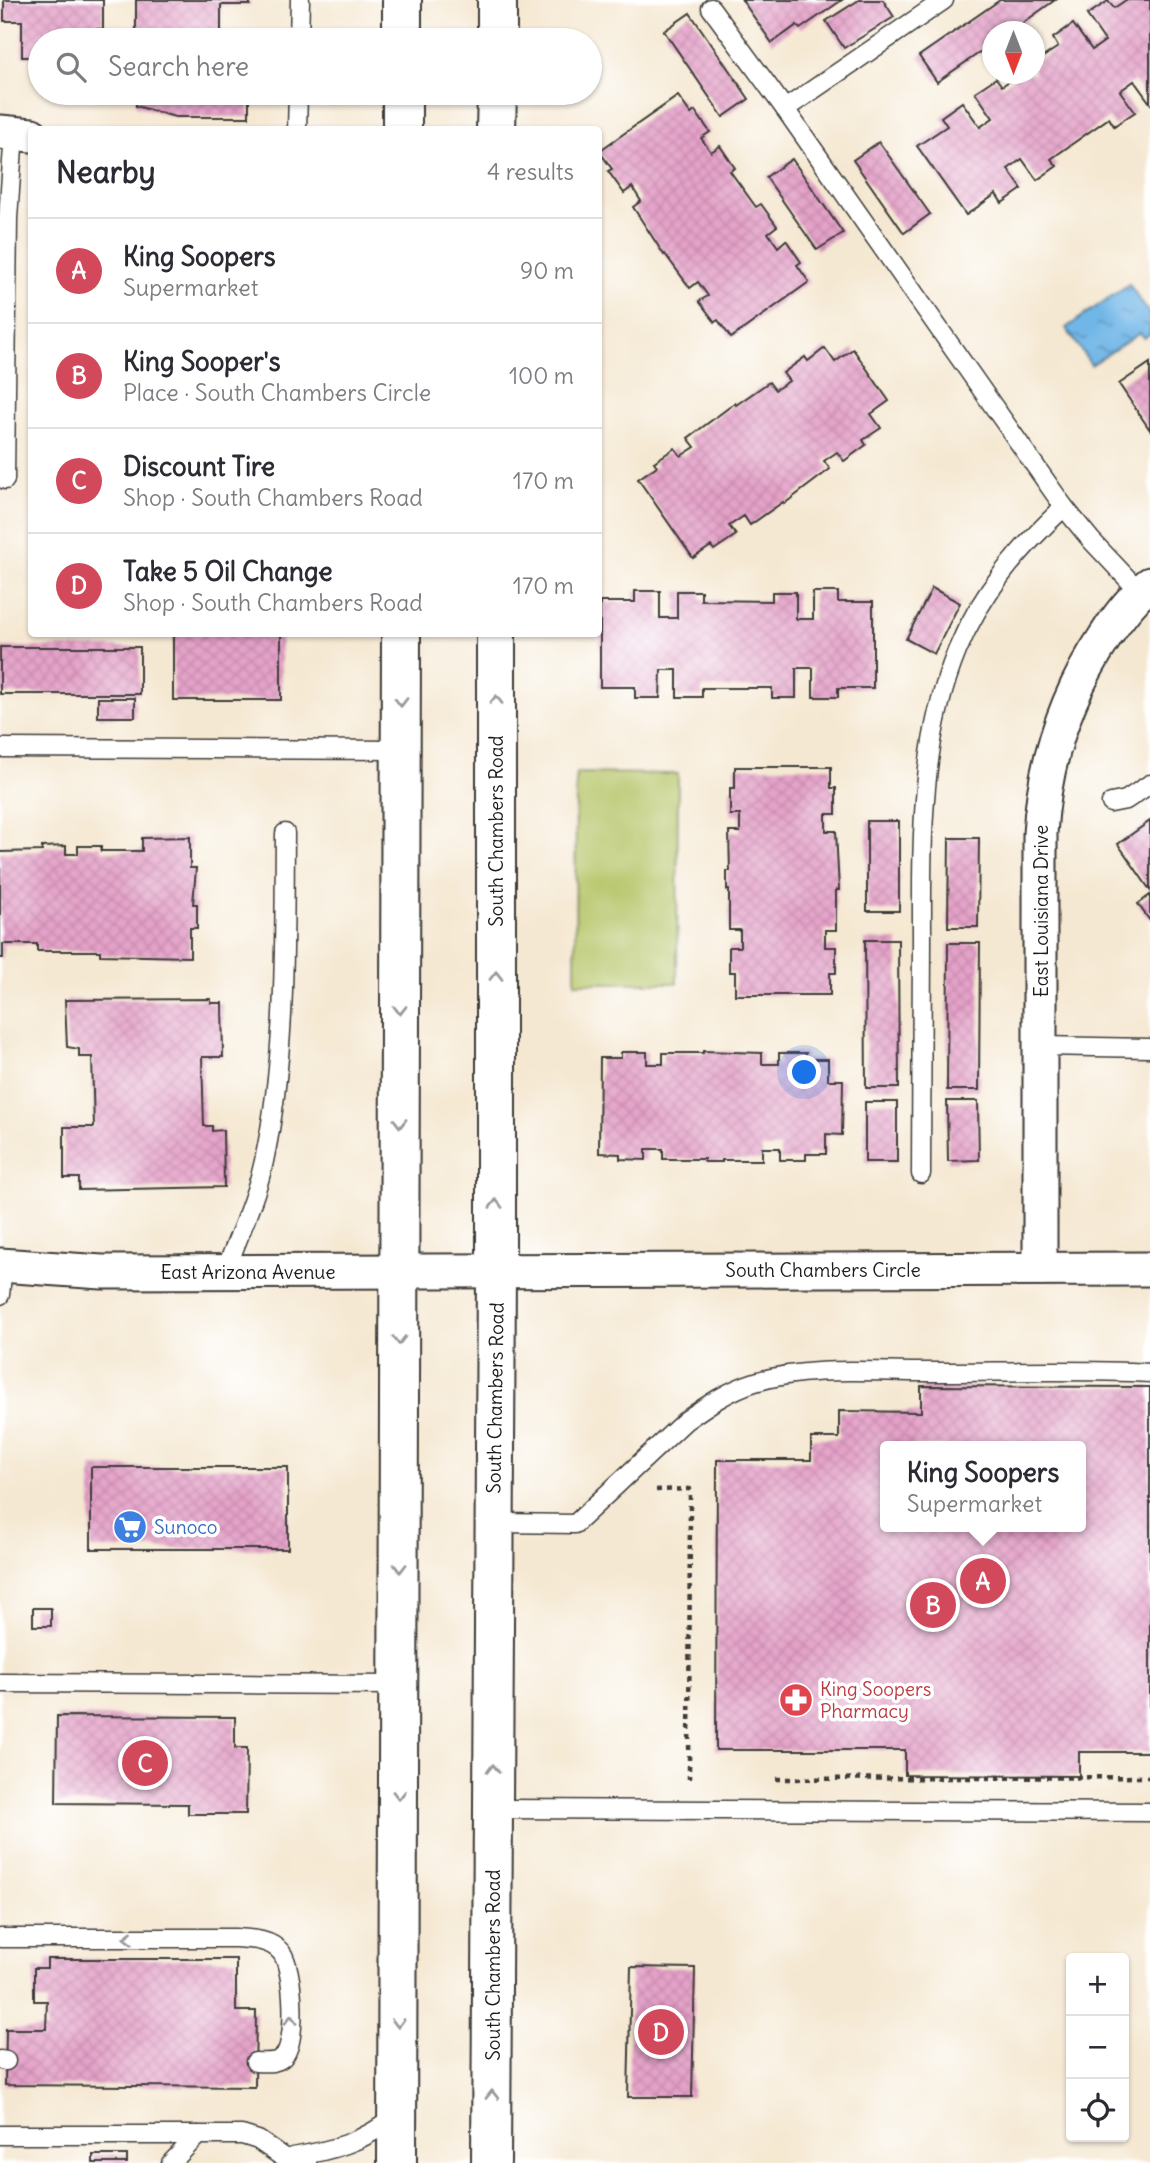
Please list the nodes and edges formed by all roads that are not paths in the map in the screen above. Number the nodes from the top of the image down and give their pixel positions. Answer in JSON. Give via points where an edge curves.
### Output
{"nodes":[{"id":1,"x":300,"y":0,"type":"edge"},
{"id":2,"x":402,"y":0,"type":"edge"},
{"id":3,"x":497,"y":0,"type":"edge"},
{"id":4,"x":944,"y":0,"type":"edge"},
{"id":5,"x":711,"y":8,"type":"dead end"},
{"id":6,"x":299,"y":28,"type":"edge"},
{"id":7,"x":402,"y":28,"type":"edge"},
{"id":8,"x":497,"y":28,"type":"edge"},
{"id":9,"x":298,"y":105,"type":"edge"},
{"id":10,"x":402,"y":105,"type":"edge"},
{"id":11,"x":497,"y":105,"type":"edge"},
{"id":12,"x":785,"y":109,"type":"junction"},
{"id":13,"x":297,"y":126,"type":"edge"},
{"id":14,"x":402,"y":126,"type":"edge"},
{"id":15,"x":496,"y":126,"type":"edge"},
{"id":16,"x":15,"y":133,"type":"edge"},
{"id":17,"x":5,"y":480,"type":"dead end"},
{"id":18,"x":1064,"y":507,"type":"junction"},
{"id":19,"x":1145,"y":588,"type":"edge"},
{"id":20,"x":401,"y":637,"type":"edge"},
{"id":21,"x":496,"y":637,"type":"edge"},
{"id":22,"x":0,"y":748,"type":"edge"},
{"id":23,"x":401,"y":750,"type":"junction"},
{"id":24,"x":1150,"y":783,"type":"edge"},
{"id":25,"x":1111,"y":803,"type":"dead end"},
{"id":26,"x":285,"y":833,"type":"dead end"},
{"id":27,"x":1040,"y":1046,"type":"junction"},
{"id":28,"x":1150,"y":1048,"type":"edge"},
{"id":29,"x":921,"y":1174,"type":"dead end"},
{"id":30,"x":1040,"y":1269,"type":"junction"},
{"id":31,"x":1150,"y":1269,"type":"edge"},
{"id":32,"x":225,"y":1272,"type":"junction"},
{"id":33,"x":399,"y":1272,"type":"junction"},
{"id":34,"x":496,"y":1272,"type":"junction"},
{"id":35,"x":1,"y":1276,"type":"edge"},
{"id":36,"x":1150,"y":1373,"type":"edge"},
{"id":37,"x":494,"y":1523,"type":"junction"},
{"id":38,"x":0,"y":1683,"type":"edge"},
{"id":39,"x":399,"y":1685,"type":"junction"},
{"id":40,"x":493,"y":1809,"type":"junction"},
{"id":41,"x":1150,"y":1812,"type":"edge"},
{"id":42,"x":0,"y":1938,"type":"edge"},
{"id":43,"x":256,"y":2062,"type":"dead end"},
{"id":44,"x":397,"y":2114,"type":"junction"},
{"id":45,"x":0,"y":2135,"type":"edge"},
{"id":46,"x":198,"y":2135,"type":"junction"},
{"id":47,"x":284,"y":2158,"type":"junction"},
{"id":48,"x":171,"y":2163,"type":"edge"},
{"id":49,"x":307,"y":2163,"type":"edge"},
{"id":50,"x":397,"y":2163,"type":"edge"},
{"id":51,"x":491,"y":2163,"type":"edge"}],
"edges":[{"from":1,"to":6,"type":"lane"},
{"from":2,"to":7,"type":"main road"},
{"from":3,"to":8,"type":"main road"},
{"from":4,"to":12,"type":"lane"},
{"from":5,"to":12,"type":"lane"},
{"from":9,"to":13,"type":"lane"},
{"from":10,"to":14,"type":"main road"},
{"from":11,"to":15,"type":"main road"},
{"from":12,"to":18,"type":"lane"},
{"from":16,"to":17,"type":"lane","via":[[8,218]]},
{"from":18,"to":19,"type":"lane","via":[[1091,540]]},
{"from":18,"to":29,"type":"lane","via":[[988,593],[957,649],[935,725],[922,849]]},
{"from":19,"to":27,"type":"street","name":"East Louisiana Drive","via":[[1110,628],[1074,691],[1047,773],[1040,834]]},
{"from":20,"to":23,"type":"main road","one_way":true},
{"from":34,"to":21,"type":"main road","name":"South Chambers Road","one_way":true},
{"from":22,"to":23,"type":"lane"},
{"from":23,"to":33,"type":"main road","one_way":true},
{"from":24,"to":25,"type":"lane","via":[[1126,800]]},
{"from":26,"to":32,"type":"lane","via":[[276,1099],[263,1165]]},
{"from":27,"to":28,"type":"lane"},
{"from":27,"to":30,"type":"street","name":"East Louisiana Drive"},
{"from":30,"to":31,"type":"street","name":"South Chambers Circle"},
{"from":30,"to":34,"type":"street","name":"South Chambers Circle"},
{"from":32,"to":33,"type":"street","name":"East Arizona Avenue"},
{"from":32,"to":35,"type":"street","name":"East Arizona Avenue","via":[[73,1271]]},
{"from":33,"to":34,"type":"street","name":"East Arizona Avenue"},
{"from":33,"to":39,"type":"main road","one_way":true},
{"from":34,"to":37,"type":"main road","name":"South Chambers Road"},
{"from":36,"to":37,"type":"lane","via":[[828,1372],[772,1378],[740,1388],[693,1415],[575,1524]]},
{"from":40,"to":37,"type":"main road","name":"South Chambers Road","one_way":true},
{"from":38,"to":39,"type":"lane"},
{"from":39,"to":44,"type":"main road","one_way":true},
{"from":40,"to":41,"type":"lane"},
{"from":51,"to":40,"type":"main road","name":"South Chambers Road","one_way":true},
{"from":43,"to":42,"type":"lane","one_way":true,"via":[[285,2057],[290,2043],[289,1969],[273,1945],[235,1938]]},
{"from":44,"to":47,"type":"lane","via":[[359,2140]]},
{"from":44,"to":50,"type":"main road"},
{"from":45,"to":46,"type":"lane"},
{"from":46,"to":47,"type":"lane","via":[[251,2136]]},
{"from":46,"to":48,"type":"lane"},
{"from":47,"to":49,"type":"lane"}]}
